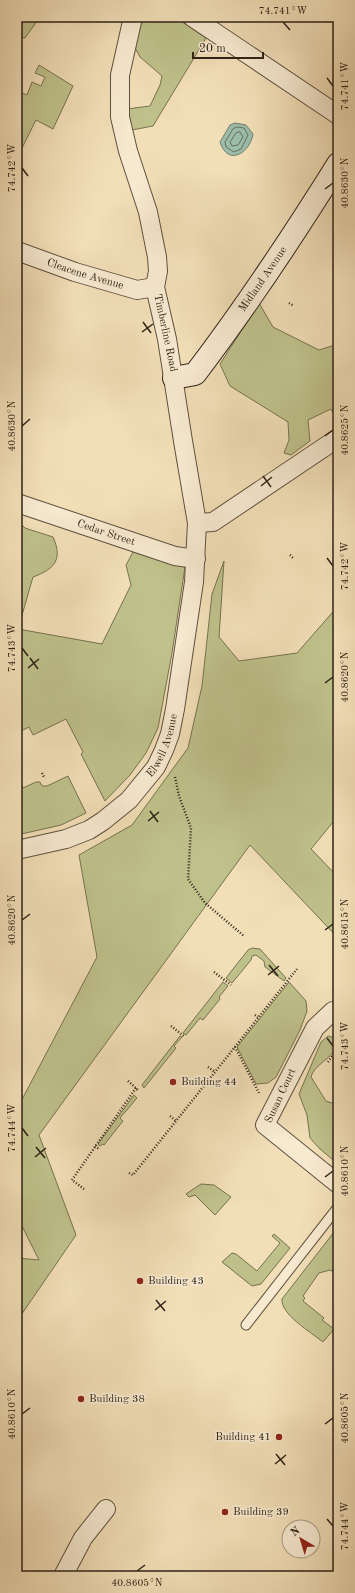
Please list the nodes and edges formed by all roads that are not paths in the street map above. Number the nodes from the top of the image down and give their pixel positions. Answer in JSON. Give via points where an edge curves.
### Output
{"nodes":[{"id":1,"x":133,"y":17,"type":"edge"},
{"id":2,"x":192,"y":17,"type":"edge"},
{"id":3,"x":338,"y":115,"type":"edge"},
{"id":4,"x":338,"y":164,"type":"edge"},
{"id":5,"x":17,"y":251,"type":"edge"},
{"id":6,"x":155,"y":287,"type":"junction"},
{"id":7,"x":174,"y":378,"type":"junction"},
{"id":8,"x":338,"y":438,"type":"edge"},
{"id":9,"x":17,"y":503,"type":"edge"},
{"id":10,"x":197,"y":523,"type":"junction"},
{"id":11,"x":196,"y":559,"type":"junction"},
{"id":12,"x":17,"y":850,"type":"edge"},
{"id":13,"x":333,"y":1011,"type":"dead end"},
{"id":14,"x":338,"y":1184,"type":"edge"},
{"id":15,"x":338,"y":1207,"type":"edge"},
{"id":16,"x":246,"y":1325,"type":"dead end"},
{"id":17,"x":106,"y":1509,"type":"dead end"},
{"id":18,"x":63,"y":1576,"type":"edge"}],
"edges":[{"from":1,"to":6,"type":"street","name":"Timberline Road","via":[[120,75],[120,117],[154,239],[158,271]]},
{"from":2,"to":3,"type":"street"},
{"from":4,"to":7,"type":"street","name":"Midland Avenue","via":[[222,339],[195,374]]},
{"from":5,"to":6,"type":"street","name":"Cleacene Avenue","via":[[75,272],[137,290]]},
{"from":6,"to":7,"type":"street","name":"Timberline Road","via":[[168,339]]},
{"from":7,"to":10,"type":"street","name":"Timberline Road"},
{"from":8,"to":10,"type":"street","via":[[213,522]]},
{"from":9,"to":11,"type":"street","name":"Cedar Street","via":[[175,556]]},
{"from":10,"to":11,"type":"street","name":"Timberline Road"},
{"from":11,"to":12,"type":"street","name":"Elwell Avenue","via":[[175,709],[164,750],[146,781],[129,800],[89,830],[66,839]]},
{"from":13,"to":14,"type":"street","name":"Susan Court","via":[[315,1028],[265,1125]]},
{"from":15,"to":16,"type":"lane"},
{"from":17,"to":18,"type":"street","via":[[83,1538]]}]}
